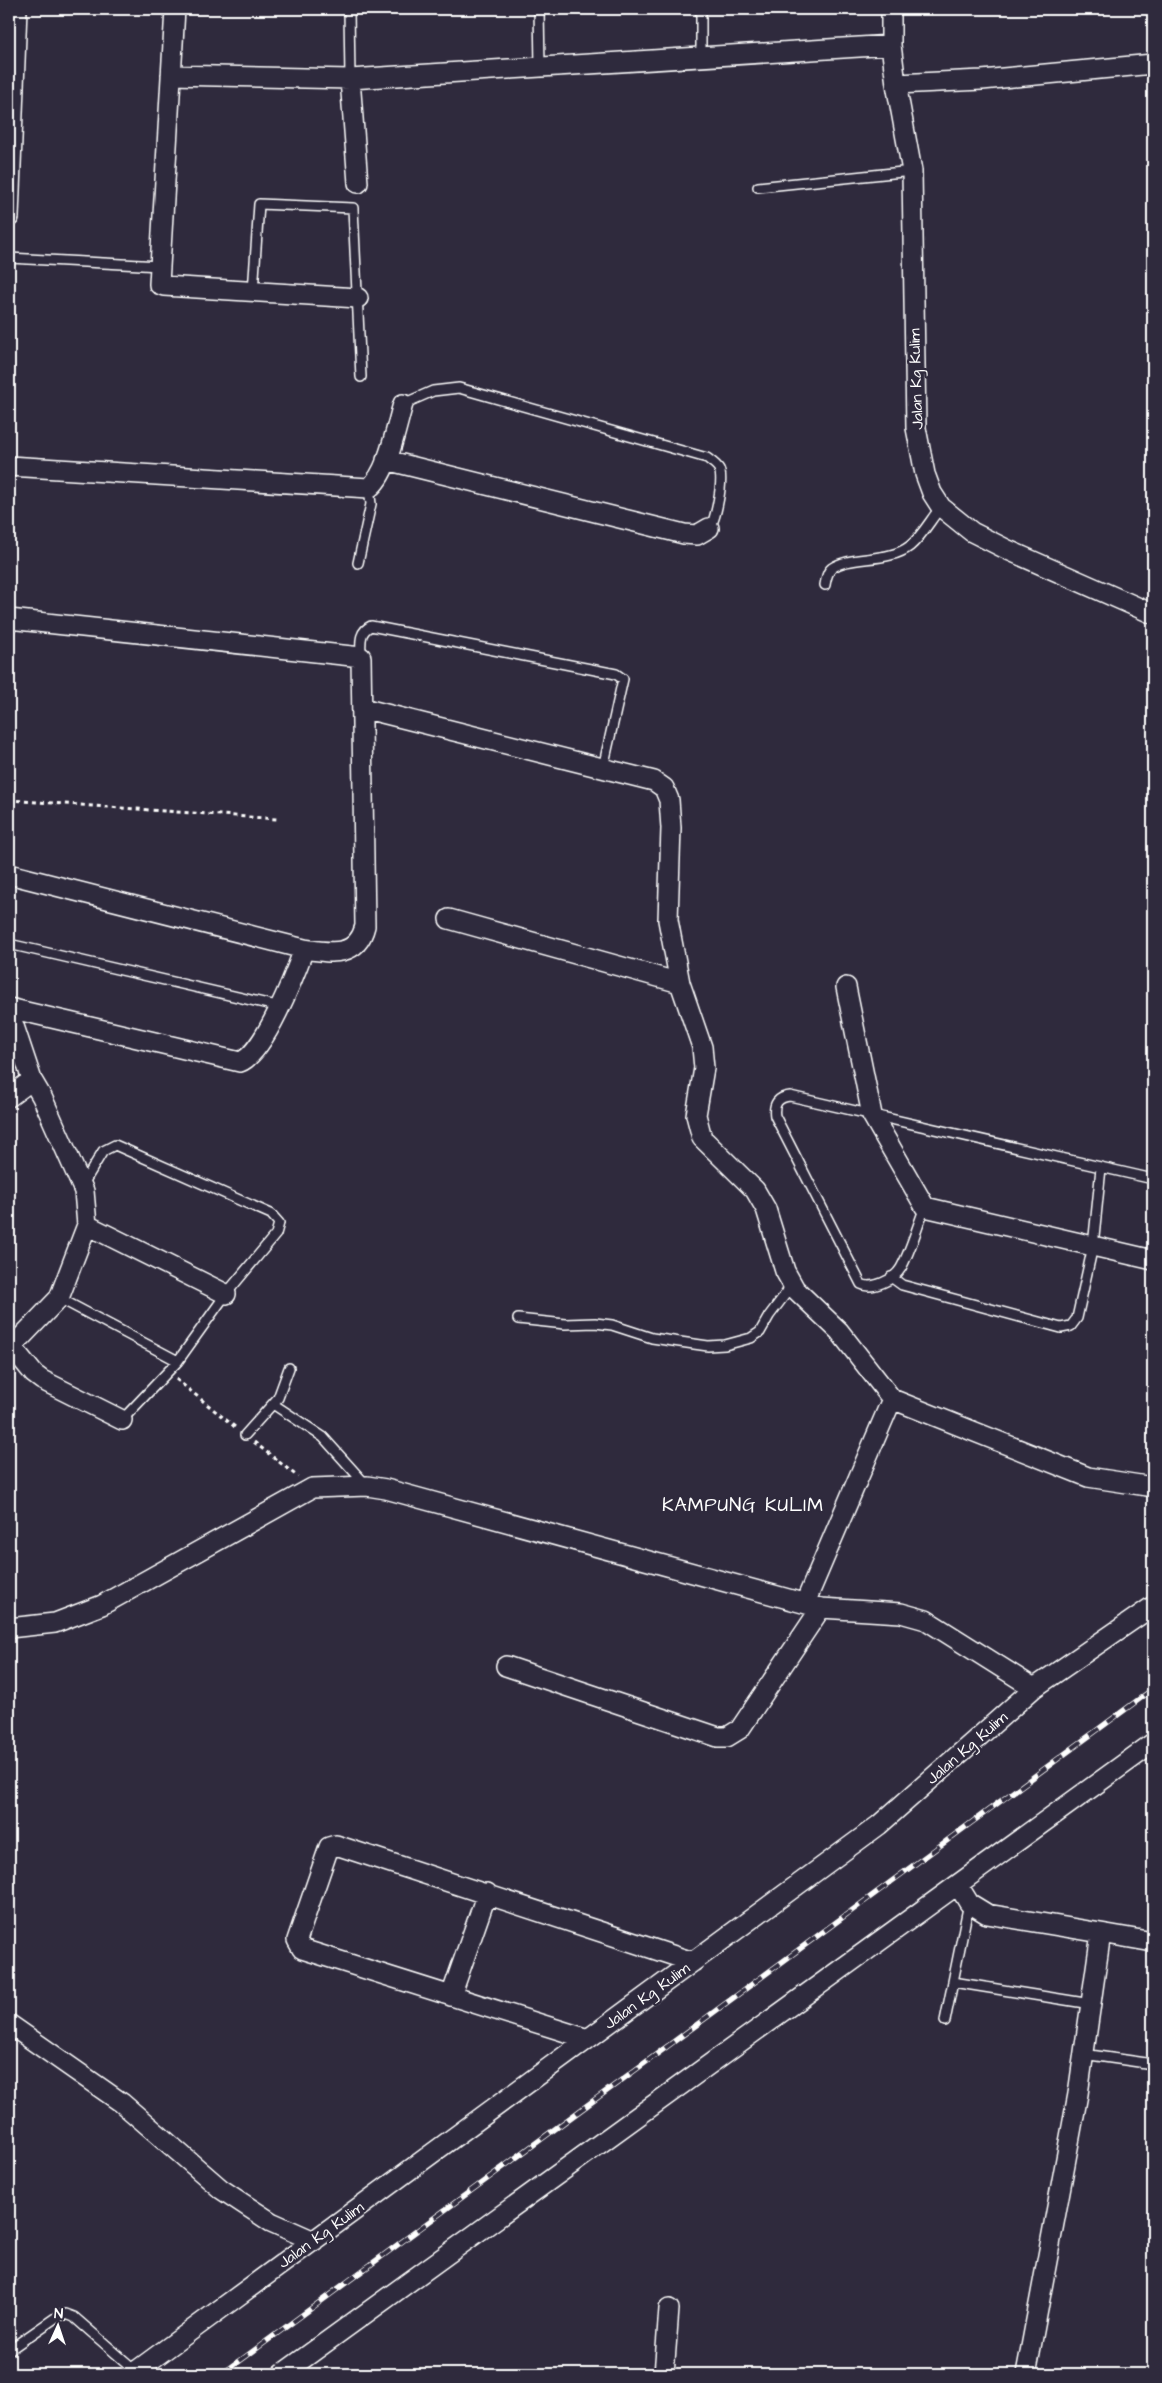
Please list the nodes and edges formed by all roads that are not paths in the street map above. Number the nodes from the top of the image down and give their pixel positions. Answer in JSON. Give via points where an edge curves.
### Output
{"nodes":[{"id":1,"x":17,"y":9,"type":"edge"},
{"id":2,"x":175,"y":9,"type":"edge"},
{"id":3,"x":348,"y":9,"type":"edge"},
{"id":4,"x":539,"y":9,"type":"edge"},
{"id":5,"x":702,"y":9,"type":"edge"},
{"id":6,"x":891,"y":9,"type":"edge"},
{"id":7,"x":892,"y":45,"type":"junction"},
{"id":8,"x":701,"y":57,"type":"junction"},
{"id":9,"x":1153,"y":64,"type":"edge"},
{"id":10,"x":540,"y":67,"type":"junction"},
{"id":11,"x":171,"y":75,"type":"junction"},
{"id":12,"x":350,"y":79,"type":"junction"},
{"id":13,"x":896,"y":84,"type":"junction"},
{"id":14,"x":912,"y":171,"type":"junction"},
{"id":15,"x":358,"y":183,"type":"dead end"},
{"id":16,"x":758,"y":186,"type":"dead end"},
{"id":17,"x":9,"y":217,"type":"edge"},
{"id":18,"x":9,"y":258,"type":"edge"},
{"id":19,"x":160,"y":266,"type":"junction"},
{"id":20,"x":253,"y":292,"type":"junction"},
{"id":21,"x":358,"y":298,"type":"junction"},
{"id":22,"x":361,"y":377,"type":"dead end"},
{"id":23,"x":403,"y":404,"type":"joint"},
{"id":24,"x":386,"y":460,"type":"junction"},
{"id":25,"x":9,"y":466,"type":"edge"},
{"id":26,"x":369,"y":488,"type":"junction"},
{"id":27,"x":941,"y":506,"type":"junction"},
{"id":28,"x":709,"y":528,"type":"joint"},
{"id":29,"x":358,"y":563,"type":"dead end"},
{"id":30,"x":825,"y":585,"type":"dead end"},
{"id":31,"x":1153,"y":614,"type":"edge"},
{"id":32,"x":9,"y":619,"type":"edge"},
{"id":33,"x":361,"y":657,"type":"junction"},
{"id":34,"x":362,"y":708,"type":"junction"},
{"id":35,"x":603,"y":768,"type":"junction"},
{"id":36,"x":9,"y":874,"type":"edge"},
{"id":37,"x":449,"y":919,"type":"dead end"},
{"id":38,"x":9,"y":944,"type":"edge"},
{"id":39,"x":304,"y":950,"type":"junction"},
{"id":40,"x":680,"y":983,"type":"junction"},
{"id":41,"x":846,"y":987,"type":"dead end"},
{"id":42,"x":282,"y":1007,"type":"junction"},
{"id":43,"x":9,"y":1009,"type":"edge"},
{"id":44,"x":32,"y":1080,"type":"junction"},
{"id":45,"x":9,"y":1097,"type":"edge"},
{"id":46,"x":872,"y":1115,"type":"junction"},
{"id":47,"x":1101,"y":1168,"type":"junction"},
{"id":48,"x":1153,"y":1179,"type":"edge"},
{"id":49,"x":82,"y":1186,"type":"junction"},
{"id":50,"x":925,"y":1207,"type":"junction"},
{"id":51,"x":87,"y":1225,"type":"junction"},
{"id":52,"x":1093,"y":1246,"type":"junction"},
{"id":53,"x":1153,"y":1260,"type":"edge"},
{"id":54,"x":892,"y":1276,"type":"junction"},
{"id":55,"x":790,"y":1280,"type":"junction"},
{"id":56,"x":226,"y":1294,"type":"junction"},
{"id":57,"x":59,"y":1298,"type":"junction"},
{"id":58,"x":518,"y":1319,"type":"dead end"},
{"id":59,"x":11,"y":1349,"type":"edge"},
{"id":60,"x":178,"y":1361,"type":"junction"},
{"id":61,"x":289,"y":1368,"type":"dead end"},
{"id":62,"x":892,"y":1399,"type":"junction"},
{"id":63,"x":273,"y":1404,"type":"junction"},
{"id":64,"x":122,"y":1420,"type":"joint"},
{"id":65,"x":245,"y":1435,"type":"dead end"},
{"id":66,"x":367,"y":1486,"type":"junction"},
{"id":67,"x":1153,"y":1487,"type":"edge"},
{"id":68,"x":813,"y":1605,"type":"junction"},
{"id":69,"x":1153,"y":1606,"type":"edge"},
{"id":70,"x":9,"y":1628,"type":"edge"},
{"id":71,"x":506,"y":1666,"type":"dead end"},
{"id":72,"x":1034,"y":1688,"type":"junction"},
{"id":73,"x":1153,"y":1743,"type":"edge"},
{"id":74,"x":958,"y":1885,"type":"junction"},
{"id":75,"x":487,"y":1894,"type":"junction"},
{"id":76,"x":969,"y":1903,"type":"junction"},
{"id":77,"x":1101,"y":1933,"type":"junction"},
{"id":78,"x":1153,"y":1942,"type":"edge"},
{"id":79,"x":693,"y":1962,"type":"junction"},
{"id":80,"x":953,"y":1982,"type":"junction"},
{"id":81,"x":451,"y":1996,"type":"junction"},
{"id":82,"x":1090,"y":2004,"type":"junction"},
{"id":83,"x":945,"y":2021,"type":"dead end"},
{"id":84,"x":9,"y":2024,"type":"edge"},
{"id":85,"x":588,"y":2039,"type":"junction"},
{"id":86,"x":1083,"y":2054,"type":"junction"},
{"id":87,"x":1153,"y":2064,"type":"edge"},
{"id":88,"x":314,"y":2241,"type":"junction"},
{"id":89,"x":669,"y":2309,"type":"dead end"},
{"id":90,"x":9,"y":2350,"type":"edge"},
{"id":91,"x":134,"y":2373,"type":"edge"},
{"id":92,"x":282,"y":2374,"type":"edge"},
{"id":93,"x":664,"y":2374,"type":"edge"},
{"id":94,"x":1026,"y":2374,"type":"edge"}],
"edges":[{"from":1,"to":17,"type":"street"},
{"from":2,"to":11,"type":"street"},
{"from":3,"to":12,"type":"lane"},
{"from":4,"to":10,"type":"lane"},
{"from":5,"to":8,"type":"lane"},
{"from":6,"to":7,"type":"street","name":"Jalan Kg Kulim"},
{"from":7,"to":8,"type":"street"},
{"from":7,"to":13,"type":"street","name":"Jalan Kg Kulim"},
{"from":8,"to":10,"type":"street"},
{"from":9,"to":13,"type":"street","via":[[982,80]]},
{"from":10,"to":12,"type":"street"},
{"from":11,"to":12,"type":"street"},
{"from":11,"to":19,"type":"street"},
{"from":12,"to":15,"type":"street"},
{"from":13,"to":14,"type":"street","name":"Jalan Kg Kulim"},
{"from":14,"to":16,"type":"lane"},
{"from":14,"to":27,"type":"street","name":"Jalan Kg Kulim","via":[[916,428],[925,474]]},
{"from":18,"to":19,"type":"lane"},
{"from":19,"to":20,"type":"street","via":[[161,286]]},
{"from":20,"to":21,"type":"street"},
{"from":20,"to":21,"type":"lane","via":[[258,204],[351,208],[354,211]]},
{"from":21,"to":22,"type":"lane"},
{"from":23,"to":24,"type":"street"},
{"from":23,"to":28,"type":"lane","via":[[433,391],[459,388],[707,458],[719,468],[720,476],[715,518]]},
{"from":24,"to":26,"type":"street","via":[[376,483]]},
{"from":24,"to":28,"type":"street","via":[[684,534],[697,535]]},
{"from":25,"to":26,"type":"street"},
{"from":26,"to":29,"type":"lane","via":[[371,504]]},
{"from":27,"to":30,"type":"lane","via":[[910,545],[895,554],[832,568],[826,576]]},
{"from":27,"to":31,"type":"street","name":"Jalan Kg Kulim","via":[[972,532]]},
{"from":32,"to":33,"type":"street"},
{"from":33,"to":34,"type":"street"},
{"from":33,"to":35,"type":"lane","via":[[361,637],[371,626],[616,674],[623,679]]},
{"from":34,"to":35,"type":"street"},
{"from":34,"to":39,"type":"street","via":[[365,926],[356,946],[345,951]]},
{"from":35,"to":40,"type":"street","via":[[654,781],[664,788],[669,800],[668,920]]},
{"from":36,"to":39,"type":"street"},
{"from":37,"to":40,"type":"street"},
{"from":38,"to":42,"type":"lane"},
{"from":39,"to":42,"type":"street"},
{"from":40,"to":55,"type":"street","via":[[703,1054],[704,1068],[696,1115],[702,1138],[755,1190],[766,1208]]},
{"from":41,"to":46,"type":"street"},
{"from":42,"to":43,"type":"street","via":[[252,1052],[240,1062]]},
{"from":43,"to":44,"type":"street"},
{"from":44,"to":45,"type":"street"},
{"from":44,"to":49,"type":"street"},
{"from":46,"to":47,"type":"lane"},
{"from":46,"to":50,"type":"street"},
{"from":46,"to":54,"type":"lane","via":[[790,1096],[777,1101],[774,1108],[775,1116],[858,1280],[871,1288]]},
{"from":47,"to":48,"type":"lane"},
{"from":47,"to":52,"type":"lane"},
{"from":49,"to":51,"type":"street"},
{"from":49,"to":56,"type":"lane","via":[[103,1151],[115,1145],[276,1217],[279,1229],[276,1234]]},
{"from":50,"to":52,"type":"street"},
{"from":50,"to":54,"type":"lane","via":[[900,1270]]},
{"from":51,"to":56,"type":"street"},
{"from":51,"to":57,"type":"street"},
{"from":52,"to":53,"type":"street"},
{"from":52,"to":54,"type":"lane","via":[[1077,1318],[1067,1328],[902,1285]]},
{"from":55,"to":58,"type":"lane","via":[[787,1292],[760,1332],[725,1345],[708,1346],[652,1338],[603,1324]]},
{"from":55,"to":62,"type":"street","via":[[794,1289],[839,1331]]},
{"from":56,"to":60,"type":"lane"},
{"from":57,"to":59,"type":"street"},
{"from":57,"to":60,"type":"lane"},
{"from":59,"to":64,"type":"street","via":[[42,1380]]},
{"from":60,"to":64,"type":"lane"},
{"from":61,"to":63,"type":"lane"},
{"from":62,"to":67,"type":"street","via":[[1088,1477]]},
{"from":62,"to":68,"type":"street"},
{"from":63,"to":65,"type":"lane"},
{"from":63,"to":66,"type":"lane","via":[[323,1437]]},
{"from":66,"to":68,"type":"street","via":[[396,1491]]},
{"from":66,"to":70,"type":"street","via":[[312,1488],[102,1605],[55,1623]]},
{"from":68,"to":71,"type":"street","via":[[740,1729],[727,1737],[718,1737]]},
{"from":68,"to":72,"type":"street","via":[[901,1614],[926,1620]]},
{"from":69,"to":72,"type":"street","name":"Jalan Kg Kulim"},
{"from":72,"to":79,"type":"street","name":"Jalan Kg Kulim","via":[[879,1825]]},
{"from":73,"to":74,"type":"street"},
{"from":74,"to":76,"type":"street"},
{"from":74,"to":92,"type":"street"},
{"from":75,"to":79,"type":"street"},
{"from":75,"to":81,"type":"street"},
{"from":75,"to":81,"type":"street","via":[[336,1845],[329,1847],[297,1940],[302,1949]]},
{"from":76,"to":77,"type":"street","via":[[987,1914]]},
{"from":76,"to":80,"type":"lane"},
{"from":77,"to":78,"type":"street"},
{"from":77,"to":82,"type":"street"},
{"from":79,"to":85,"type":"street","name":"Jalan Kg Kulim"},
{"from":80,"to":82,"type":"lane"},
{"from":80,"to":83,"type":"lane"},
{"from":81,"to":85,"type":"street"},
{"from":82,"to":86,"type":"street"},
{"from":84,"to":88,"type":"street","via":[[122,2103],[221,2189],[271,2222]]},
{"from":85,"to":88,"type":"street","name":"Jalan Kg Kulim"},
{"from":86,"to":87,"type":"lane"},
{"from":86,"to":94,"type":"street"},
{"from":88,"to":91,"type":"street","name":"Jalan Kg Kulim"},
{"from":89,"to":93,"type":"street"},
{"from":90,"to":91,"type":"lane","via":[[58,2316],[66,2314],[74,2317]]}]}
